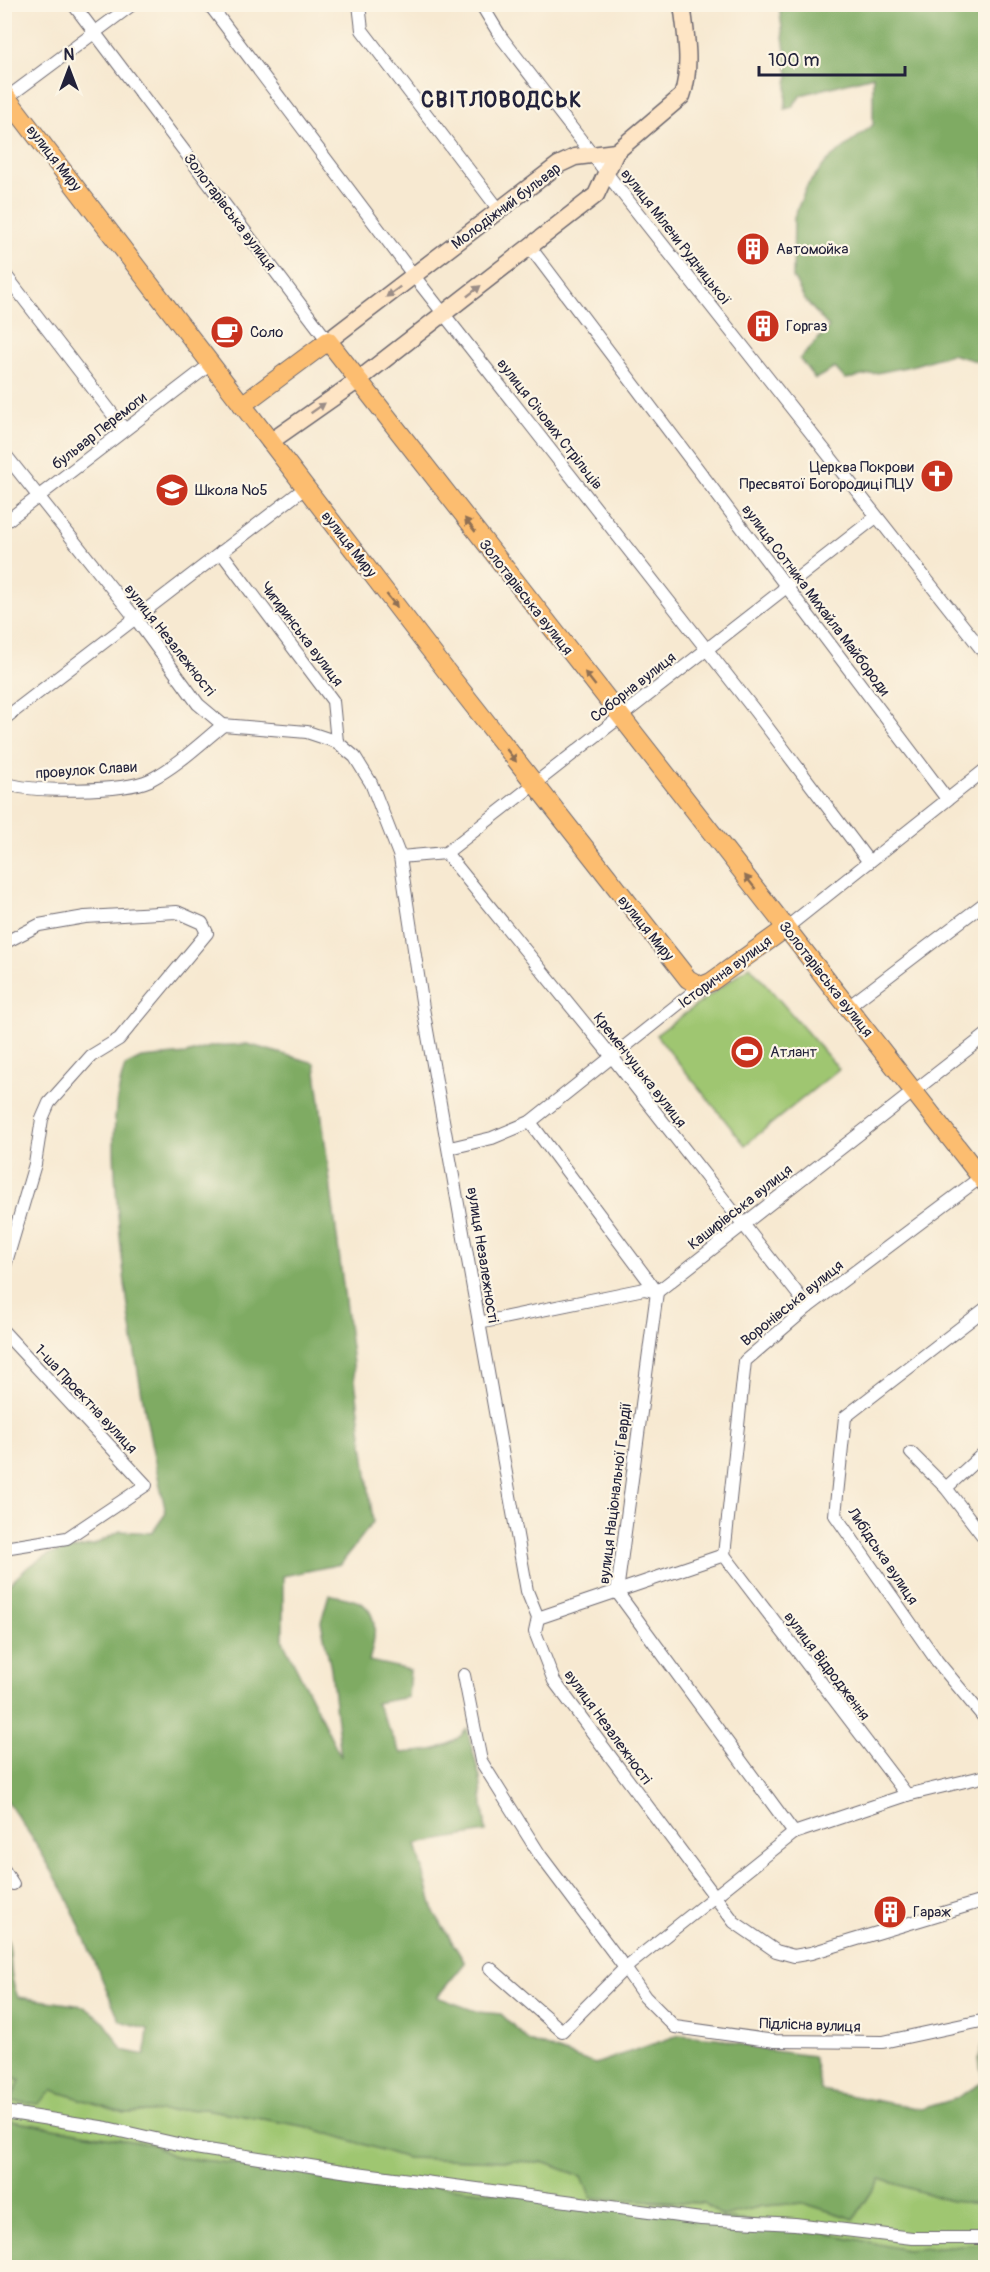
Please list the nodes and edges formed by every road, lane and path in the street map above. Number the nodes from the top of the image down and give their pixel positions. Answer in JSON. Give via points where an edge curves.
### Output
{"nodes":[{"id":1,"x":73,"y":4,"type":"edge"},
{"id":2,"x":133,"y":4,"type":"edge"},
{"id":3,"x":209,"y":4,"type":"edge"},
{"id":4,"x":358,"y":4,"type":"edge"},
{"id":5,"x":481,"y":4,"type":"edge"},
{"id":6,"x":682,"y":4,"type":"edge"},
{"id":7,"x":95,"y":33,"type":"junction"},
{"id":8,"x":5,"y":97,"type":"edge"},
{"id":9,"x":616,"y":152,"type":"junction"},
{"id":10,"x":593,"y":154,"type":"junction"},
{"id":11,"x":608,"y":173,"type":"junction"},
{"id":12,"x":500,"y":211,"type":"junction"},
{"id":13,"x":530,"y":247,"type":"junction"},
{"id":14,"x":4,"y":273,"type":"edge"},
{"id":15,"x":414,"y":276,"type":"junction"},
{"id":16,"x":444,"y":314,"type":"junction"},
{"id":17,"x":328,"y":342,"type":"junction"},
{"id":18,"x":212,"y":363,"type":"junction"},
{"id":19,"x":357,"y":381,"type":"junction"},
{"id":20,"x":242,"y":405,"type":"junction"},
{"id":21,"x":124,"y":429,"type":"junction"},
{"id":22,"x":270,"y":442,"type":"junction"},
{"id":23,"x":4,"y":453,"type":"edge"},
{"id":24,"x":305,"y":488,"type":"junction"},
{"id":25,"x":40,"y":498,"type":"junction"},
{"id":26,"x":876,"y":517,"type":"junction"},
{"id":27,"x":4,"y":522,"type":"edge"},
{"id":28,"x":221,"y":552,"type":"junction"},
{"id":29,"x":787,"y":587,"type":"junction"},
{"id":30,"x":136,"y":619,"type":"junction"},
{"id":31,"x":707,"y":649,"type":"junction"},
{"id":32,"x":986,"y":655,"type":"edge"},
{"id":33,"x":619,"y":716,"type":"junction"},
{"id":34,"x":4,"y":719,"type":"edge"},
{"id":35,"x":223,"y":725,"type":"junction"},
{"id":36,"x":337,"y":742,"type":"junction"},
{"id":37,"x":986,"y":769,"type":"edge"},
{"id":38,"x":4,"y":783,"type":"edge"},
{"id":39,"x":534,"y":784,"type":"junction"},
{"id":40,"x":947,"y":799,"type":"junction"},
{"id":41,"x":446,"y":853,"type":"junction"},
{"id":42,"x":400,"y":857,"type":"junction"},
{"id":43,"x":868,"y":862,"type":"junction"},
{"id":44,"x":986,"y":902,"type":"edge"},
{"id":45,"x":786,"y":928,"type":"junction"},
{"id":46,"x":4,"y":943,"type":"edge"},
{"id":47,"x":701,"y":986,"type":"junction"},
{"id":48,"x":848,"y":1007,"type":"junction"},
{"id":49,"x":986,"y":1035,"type":"edge"},
{"id":50,"x":613,"y":1058,"type":"junction"},
{"id":51,"x":913,"y":1091,"type":"junction"},
{"id":52,"x":530,"y":1122,"type":"junction"},
{"id":53,"x":450,"y":1148,"type":"junction"},
{"id":54,"x":984,"y":1178,"type":"edge"},
{"id":55,"x":742,"y":1223,"type":"junction"},
{"id":56,"x":4,"y":1269,"type":"edge"},
{"id":57,"x":657,"y":1292,"type":"junction"},
{"id":58,"x":808,"y":1307,"type":"junction"},
{"id":59,"x":986,"y":1308,"type":"edge"},
{"id":60,"x":479,"y":1323,"type":"junction"},
{"id":61,"x":4,"y":1332,"type":"edge"},
{"id":62,"x":986,"y":1451,"type":"edge"},
{"id":63,"x":911,"y":1453,"type":"dead end"},
{"id":64,"x":946,"y":1488,"type":"junction"},
{"id":65,"x":986,"y":1540,"type":"edge"},
{"id":66,"x":4,"y":1548,"type":"edge"},
{"id":67,"x":724,"y":1555,"type":"junction"},
{"id":68,"x":617,"y":1592,"type":"junction"},
{"id":69,"x":538,"y":1618,"type":"junction"},
{"id":70,"x":464,"y":1675,"type":"dead end"},
{"id":71,"x":986,"y":1720,"type":"edge"},
{"id":72,"x":986,"y":1776,"type":"edge"},
{"id":73,"x":907,"y":1795,"type":"junction"},
{"id":74,"x":794,"y":1833,"type":"junction"},
{"id":75,"x":4,"y":1870,"type":"edge"},
{"id":76,"x":13,"y":1884,"type":"dead end"},
{"id":77,"x":713,"y":1896,"type":"junction"},
{"id":78,"x":986,"y":1900,"type":"edge"},
{"id":79,"x":490,"y":1968,"type":"dead end"},
{"id":80,"x":625,"y":1968,"type":"junction"},
{"id":81,"x":986,"y":2020,"type":"edge"},
{"id":82,"x":4,"y":2112,"type":"edge"},
{"id":83,"x":986,"y":2238,"type":"edge"}],
"edges":[{"from":1,"to":7,"type":"street","name":"Золотарівська вулиця"},
{"from":2,"to":7,"type":"street"},
{"from":3,"to":15,"type":"street","name":"вулиця Січових Стрільців"},
{"from":4,"to":12,"type":"street","via":[[362,30]]},
{"from":5,"to":10,"type":"street","name":"вулиця Мілени Рудницької","via":[[501,37]]},
{"from":6,"to":9,"type":"main road","via":[[687,58],[682,96]]},
{"from":7,"to":8,"type":"street"},
{"from":7,"to":17,"type":"street","name":"Золотарівська вулиця"},
{"from":8,"to":18,"type":"main road","name":"вулиця Миру"},
{"from":9,"to":10,"type":"main road","name":"Молодіжний бульвар"},
{"from":9,"to":11,"type":"main road"},
{"from":10,"to":11,"type":"street","name":"вулиця Мілени Рудницької"},
{"from":10,"to":12,"type":"main road","name":"Молодіжний бульвар","via":[[558,165]]},
{"from":11,"to":13,"type":"main road","via":[[596,195]]},
{"from":11,"to":26,"type":"street","name":"вулиця Мілени Рудницької"},
{"from":12,"to":15,"type":"main road","name":"Молодіжний бульвар"},
{"from":16,"to":13,"type":"main road","one_way":true},
{"from":13,"to":29,"type":"street","name":"вулиця Сотника Михайла Майбороди"},
{"from":14,"to":21,"type":"street"},
{"from":15,"to":16,"type":"street","name":"вулиця Січових Стрільців"},
{"from":15,"to":17,"type":"main road","name":"Молодіжний бульвар","one_way":true},
{"from":16,"to":19,"type":"main road"},
{"from":16,"to":31,"type":"street","name":"вулиця Січових Стрільців"},
{"from":17,"to":19,"type":"main road","name":"Золотарівська вулиця"},
{"from":17,"to":20,"type":"main road","name":"Молодіжний бульвар"},
{"from":18,"to":20,"type":"main road","name":"вулиця Миру"},
{"from":18,"to":21,"type":"street","name":"бульвар Перемоги"},
{"from":22,"to":19,"type":"main road","one_way":true},
{"from":33,"to":19,"type":"main road","name":"Золотарівська вулиця","one_way":true},
{"from":20,"to":22,"type":"main road","name":"вулиця Миру"},
{"from":21,"to":25,"type":"street","name":"бульвар Перемоги"},
{"from":22,"to":24,"type":"main road","name":"вулиця Миру"},
{"from":23,"to":25,"type":"street","name":"вулиця Незалежності"},
{"from":24,"to":28,"type":"street"},
{"from":24,"to":39,"type":"main road","name":"вулиця Миру","one_way":true},
{"from":25,"to":27,"type":"street","name":"бульвар Перемоги"},
{"from":25,"to":30,"type":"street","name":"вулиця Незалежності"},
{"from":26,"to":29,"type":"street","name":"Соборна вулиця"},
{"from":26,"to":32,"type":"street","name":"вулиця Мілени Рудницької"},
{"from":28,"to":30,"type":"street"},
{"from":28,"to":36,"type":"street","name":"Чигиринська вулиця","via":[[333,701]]},
{"from":29,"to":31,"type":"street","name":"Соборна вулиця"},
{"from":29,"to":40,"type":"street","name":"вулиця Сотника Михайла Майбороди"},
{"from":30,"to":34,"type":"street"},
{"from":30,"to":35,"type":"street","name":"вулиця Незалежності","via":[[198,704]]},
{"from":31,"to":33,"type":"street","name":"Соборна вулиця"},
{"from":31,"to":43,"type":"street","name":"вулиця Січових Стрільців"},
{"from":33,"to":39,"type":"street","name":"Соборна вулиця"},
{"from":45,"to":33,"type":"main road","name":"Золотарівська вулиця","one_way":true},
{"from":35,"to":36,"type":"street","name":"вулиця Незалежності","via":[[307,732]]},
{"from":35,"to":38,"type":"street","name":"провулок Слави","via":[[148,781],[43,791]]},
{"from":36,"to":42,"type":"street","name":"вулиця Незалежності","via":[[355,757],[370,783]]},
{"from":37,"to":40,"type":"street","name":"Історична вулиця"},
{"from":39,"to":41,"type":"street","name":"Соборна вулиця"},
{"from":39,"to":47,"type":"main road","name":"вулиця Миру","via":[[688,979]]},
{"from":40,"to":43,"type":"street","name":"Історична вулиця"},
{"from":41,"to":42,"type":"street"},
{"from":41,"to":50,"type":"street","name":"Кременчуцька вулиця"},
{"from":42,"to":53,"type":"street","name":"вулиця Незалежності"},
{"from":43,"to":45,"type":"street","name":"Історична вулиця"},
{"from":44,"to":48,"type":"street"},
{"from":45,"to":47,"type":"main road","name":"Історична вулиця"},
{"from":45,"to":48,"type":"main road","name":"Золотарівська вулиця"},
{"from":46,"to":56,"type":"street","via":[[39,925],[85,917],[177,912],[202,923],[207,933],[118,1040],[92,1056],[49,1103]]},
{"from":47,"to":50,"type":"street","name":"Історична вулиця"},
{"from":48,"to":51,"type":"main road","name":"Золотарівська вулиця"},
{"from":49,"to":51,"type":"street","name":"Каширівська вулиця"},
{"from":50,"to":52,"type":"street","name":"Історична вулиця"},
{"from":50,"to":55,"type":"street","name":"Кременчуцька вулиця"},
{"from":51,"to":54,"type":"main road","name":"Золотарівська вулиця"},
{"from":51,"to":55,"type":"street","name":"Каширівська вулиця"},
{"from":52,"to":53,"type":"street","name":"Історична вулиця","via":[[492,1138]]},
{"from":52,"to":57,"type":"street"},
{"from":53,"to":60,"type":"street","name":"вулиця Незалежності"},
{"from":54,"to":58,"type":"street","name":"Воронівська вулиця"},
{"from":55,"to":57,"type":"street","name":"Каширівська вулиця"},
{"from":55,"to":58,"type":"street","name":"Кременчуцька вулиця"},
{"from":57,"to":60,"type":"street","via":[[644,1288]]},
{"from":57,"to":68,"type":"street","name":"вулиця Національної Гвардії"},
{"from":58,"to":67,"type":"street","name":"Воронівська вулиця","via":[[745,1362]]},
{"from":59,"to":71,"type":"street","name":"Либідська вулиця","via":[[845,1417],[835,1515],[937,1661]]},
{"from":60,"to":69,"type":"street","name":"вулиця Незалежності","via":[[526,1591]]},
{"from":61,"to":66,"type":"street","name":"1-ша Проектна вулиця","via":[[146,1485],[67,1538]]},
{"from":62,"to":64,"type":"street"},
{"from":63,"to":64,"type":"street"},
{"from":64,"to":65,"type":"street"},
{"from":67,"to":68,"type":"street"},
{"from":67,"to":73,"type":"street","name":"вулиця Відродження"},
{"from":68,"to":69,"type":"street"},
{"from":68,"to":74,"type":"street","name":"вулиця Національної Гвардії"},
{"from":69,"to":77,"type":"street","name":"вулиця Незалежності","via":[[535,1632],[554,1681]]},
{"from":70,"to":80,"type":"street","name":"Підлісна вулиця","via":[[481,1761],[540,1855]]},
{"from":72,"to":73,"type":"street"},
{"from":73,"to":74,"type":"street"},
{"from":74,"to":77,"type":"street"},
{"from":75,"to":76,"type":"street"},
{"from":77,"to":78,"type":"street","name":"вулиця Незалежності","via":[[742,1929],[776,1951],[794,1956]]},
{"from":77,"to":80,"type":"street"},
{"from":79,"to":80,"type":"street","via":[[562,2031]]},
{"from":80,"to":81,"type":"street","name":"Підлісна вулиця","via":[[645,1997],[675,2026],[774,2041],[883,2042]]},
{"from":82,"to":83,"type":"street","via":[[342,2171],[701,2219],[795,2224],[912,2238]]}]}
